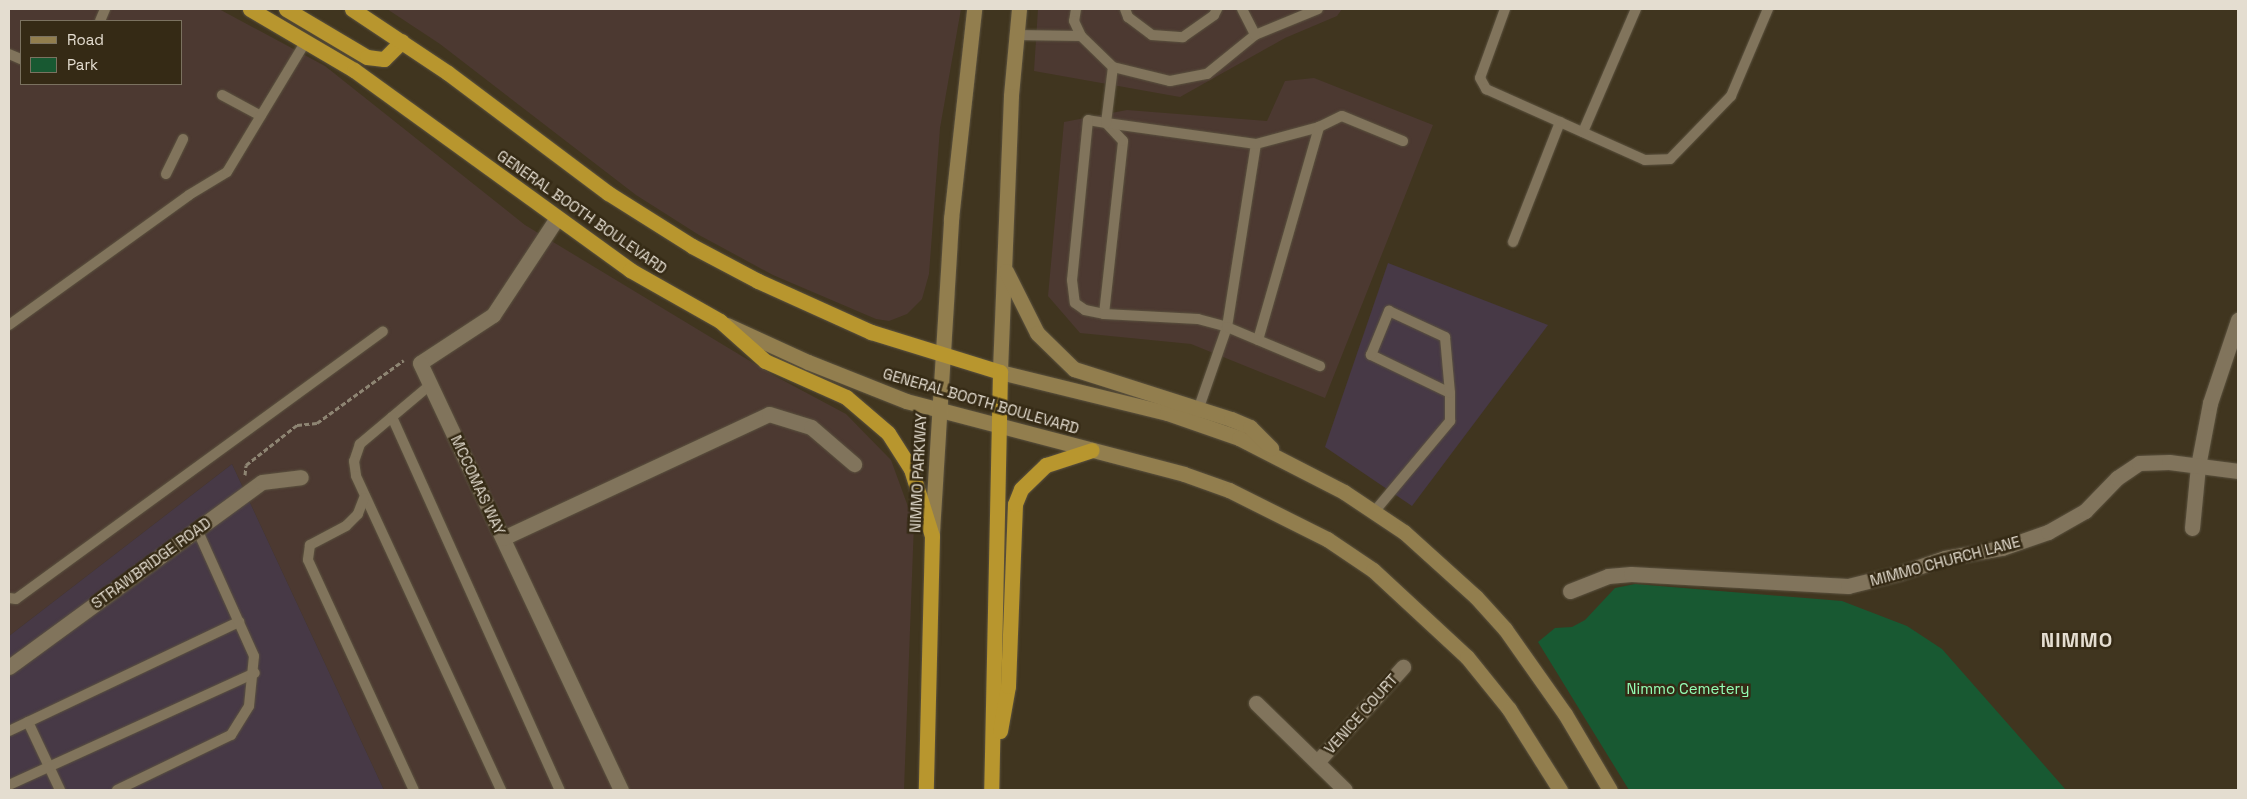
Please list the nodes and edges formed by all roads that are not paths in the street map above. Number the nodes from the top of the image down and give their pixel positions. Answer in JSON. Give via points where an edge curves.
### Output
{"nodes":[{"id":1,"x":250,"y":9,"type":"edge"},
{"id":2,"x":286,"y":9,"type":"edge"},
{"id":3,"x":352,"y":9,"type":"edge"},
{"id":4,"x":974,"y":9,"type":"edge"},
{"id":5,"x":1019,"y":9,"type":"edge"},
{"id":6,"x":1076,"y":9,"type":"edge"},
{"id":7,"x":1125,"y":9,"type":"edge"},
{"id":8,"x":1217,"y":9,"type":"edge"},
{"id":9,"x":1242,"y":9,"type":"edge"},
{"id":10,"x":1318,"y":9,"type":"edge"},
{"id":11,"x":1505,"y":9,"type":"edge"},
{"id":12,"x":1636,"y":9,"type":"edge"},
{"id":13,"x":1768,"y":9,"type":"edge"},
{"id":14,"x":1015,"y":35,"type":"junction"},
{"id":15,"x":1255,"y":35,"type":"junction"},
{"id":16,"x":1081,"y":36,"type":"junction"},
{"id":17,"x":306,"y":41,"type":"junction"},
{"id":18,"x":402,"y":41,"type":"junction"},
{"id":19,"x":1113,"y":67,"type":"junction"},
{"id":20,"x":222,"y":95,"type":"dead end"},
{"id":21,"x":261,"y":116,"type":"junction"},
{"id":22,"x":1560,"y":122,"type":"junction"},
{"id":23,"x":1106,"y":123,"type":"junction"},
{"id":24,"x":1318,"y":127,"type":"junction"},
{"id":25,"x":1583,"y":132,"type":"junction"},
{"id":26,"x":183,"y":138,"type":"dead end"},
{"id":27,"x":1403,"y":141,"type":"dead end"},
{"id":28,"x":1256,"y":144,"type":"junction"},
{"id":29,"x":166,"y":174,"type":"dead end"},
{"id":30,"x":557,"y":218,"type":"junction"},
{"id":31,"x":1513,"y":242,"type":"dead end"},
{"id":32,"x":1004,"y":267,"type":"junction"},
{"id":33,"x":1104,"y":314,"type":"junction"},
{"id":34,"x":2238,"y":320,"type":"edge"},
{"id":35,"x":720,"y":322,"type":"junction"},
{"id":36,"x":9,"y":325,"type":"edge"},
{"id":37,"x":1227,"y":327,"type":"junction"},
{"id":38,"x":383,"y":331,"type":"dead end"},
{"id":39,"x":1258,"y":340,"type":"junction"},
{"id":40,"x":942,"y":356,"type":"junction"},
{"id":41,"x":1320,"y":366,"type":"dead end"},
{"id":42,"x":1000,"y":372,"type":"junction"},
{"id":43,"x":430,"y":384,"type":"junction"},
{"id":44,"x":1450,"y":394,"type":"junction"},
{"id":45,"x":1198,"y":406,"type":"junction"},
{"id":46,"x":939,"y":410,"type":"junction"},
{"id":47,"x":392,"y":417,"type":"junction"},
{"id":48,"x":1195,"y":422,"type":"junction"},
{"id":49,"x":999,"y":428,"type":"junction"},
{"id":50,"x":1092,"y":450,"type":"junction"},
{"id":51,"x":1282,"y":458,"type":"junction"},
{"id":52,"x":854,"y":464,"type":"dead end"},
{"id":53,"x":2198,"y":466,"type":"junction"},
{"id":54,"x":2238,"y":471,"type":"edge"},
{"id":55,"x":301,"y":477,"type":"dead end"},
{"id":56,"x":364,"y":498,"type":"junction"},
{"id":57,"x":1374,"y":512,"type":"junction"},
{"id":58,"x":2192,"y":528,"type":"dead end"},
{"id":59,"x":197,"y":529,"type":"junction"},
{"id":60,"x":932,"y":536,"type":"junction"},
{"id":61,"x":503,"y":538,"type":"junction"},
{"id":62,"x":1570,"y":591,"type":"dead end"},
{"id":63,"x":9,"y":598,"type":"edge"},
{"id":64,"x":239,"y":622,"type":"junction"},
{"id":65,"x":9,"y":667,"type":"edge"},
{"id":66,"x":1403,"y":668,"type":"dead end"},
{"id":67,"x":255,"y":673,"type":"junction"},
{"id":68,"x":1256,"y":703,"type":"dead end"},
{"id":69,"x":28,"y":722,"type":"junction"},
{"id":70,"x":9,"y":731,"type":"edge"},
{"id":71,"x":1318,"y":761,"type":"junction"},
{"id":72,"x":50,"y":767,"type":"junction"},
{"id":73,"x":992,"y":772,"type":"junction"},
{"id":74,"x":9,"y":785,"type":"edge"},
{"id":75,"x":60,"y":790,"type":"edge"},
{"id":76,"x":117,"y":790,"type":"edge"},
{"id":77,"x":414,"y":790,"type":"edge"},
{"id":78,"x":501,"y":790,"type":"edge"},
{"id":79,"x":560,"y":790,"type":"edge"},
{"id":80,"x":621,"y":790,"type":"edge"},
{"id":81,"x":926,"y":790,"type":"edge"},
{"id":82,"x":991,"y":790,"type":"edge"},
{"id":83,"x":1345,"y":790,"type":"edge"},
{"id":84,"x":1560,"y":790,"type":"edge"},
{"id":85,"x":1610,"y":790,"type":"edge"}],
"edges":[{"from":1,"to":17,"type":"highway","name":"GENERAL BOOTH BOULEVARD"},
{"from":2,"to":18,"type":"highway","via":[[367,57],[384,59]]},
{"from":3,"to":18,"type":"highway","name":"GENERAL BOOTH BOULEVARD"},
{"from":4,"to":40,"type":"main road","name":"NIMMO PARKWAY","via":[[961,105]]},
{"from":5,"to":14,"type":"main road"},
{"from":6,"to":16,"type":"lane","via":[[1074,21]]},
{"from":7,"to":8,"type":"lane","via":[[1128,17],[1152,35],[1184,37]]},
{"from":9,"to":15,"type":"lane"},
{"from":10,"to":15,"type":"lane"},
{"from":11,"to":22,"type":"lane","via":[[1480,78],[1486,89]]},
{"from":12,"to":25,"type":"lane"},
{"from":13,"to":25,"type":"lane","via":[[1731,96],[1670,159],[1645,160]]},
{"from":14,"to":16,"type":"lane"},
{"from":14,"to":32,"type":"main road"},
{"from":15,"to":19,"type":"lane","via":[[1207,74],[1170,81]]},
{"from":16,"to":19,"type":"lane"},
{"from":17,"to":21,"type":"lane"},
{"from":17,"to":30,"type":"highway","name":"GENERAL BOOTH BOULEVARD","via":[[354,70]]},
{"from":18,"to":40,"type":"highway","name":"GENERAL BOOTH BOULEVARD","via":[[608,193],[692,246],[818,310]]},
{"from":19,"to":23,"type":"lane"},
{"from":20,"to":21,"type":"lane"},
{"from":21,"to":36,"type":"lane","via":[[227,172],[189,195]]},
{"from":22,"to":25,"type":"lane"},
{"from":22,"to":31,"type":"lane"},
{"from":23,"to":28,"type":"lane"},
{"from":23,"to":33,"type":"lane","via":[[1123,141]]},
{"from":23,"to":33,"type":"lane","via":[[1088,120],[1072,280],[1075,303],[1085,310]]},
{"from":24,"to":27,"type":"lane","via":[[1342,116]]},
{"from":24,"to":28,"type":"lane"},
{"from":24,"to":39,"type":"lane"},
{"from":26,"to":29,"type":"lane"},
{"from":28,"to":37,"type":"lane"},
{"from":30,"to":35,"type":"highway","name":"GENERAL BOOTH BOULEVARD","via":[[630,270]]},
{"from":30,"to":43,"type":"street","name":"MCCOMAS WAY","via":[[493,315],[420,363]]},
{"from":32,"to":42,"type":"main road"},
{"from":32,"to":45,"type":"main road","via":[[1037,333],[1074,369],[1092,377]]},
{"from":33,"to":37,"type":"lane","via":[[1198,319]]},
{"from":34,"to":53,"type":"street","via":[[2216,379]]},
{"from":35,"to":46,"type":"main road","name":"GENERAL BOOTH BOULEVARD","via":[[851,380]]},
{"from":35,"to":60,"type":"highway","via":[[765,361],[846,397],[888,432],[911,470]]},
{"from":37,"to":39,"type":"lane"},
{"from":37,"to":45,"type":"lane"},
{"from":38,"to":63,"type":"lane","via":[[16,599]]},
{"from":39,"to":41,"type":"lane"},
{"from":40,"to":42,"type":"highway","name":"GENERAL BOOTH BOULEVARD"},
{"from":40,"to":46,"type":"main road","name":"NIMMO PARKWAY"},
{"from":42,"to":48,"type":"main road","name":"GENERAL BOOTH BOULEVARD"},
{"from":42,"to":49,"type":"highway"},
{"from":43,"to":47,"type":"lane"},
{"from":43,"to":61,"type":"street","name":"MCCOMAS WAY"},
{"from":44,"to":44,"type":"lane","via":[[1371,355],[1389,311],[1445,337]]},
{"from":44,"to":57,"type":"lane","via":[[1450,420]]},
{"from":45,"to":48,"type":"lane"},
{"from":45,"to":51,"type":"main road","via":[[1250,427]]},
{"from":46,"to":49,"type":"main road","name":"GENERAL BOOTH BOULEVARD"},
{"from":46,"to":60,"type":"main road","name":"NIMMO PARKWAY"},
{"from":47,"to":56,"type":"lane","via":[[360,444],[356,453],[356,476]]},
{"from":47,"to":79,"type":"lane"},
{"from":48,"to":51,"type":"main road","name":"GENERAL BOOTH BOULEVARD"},
{"from":49,"to":50,"type":"main road","name":"GENERAL BOOTH BOULEVARD"},
{"from":49,"to":73,"type":"highway"},
{"from":50,"to":73,"type":"highway","via":[[1046,465],[1021,489],[1015,504],[1008,686]]},
{"from":50,"to":84,"type":"main road","name":"GENERAL BOOTH BOULEVARD","via":[[1158,466],[1229,490],[1285,516],[1373,570],[1467,657],[1514,716]]},
{"from":51,"to":57,"type":"main road","name":"GENERAL BOOTH BOULEVARD"},
{"from":52,"to":61,"type":"street","via":[[811,427],[769,414]]},
{"from":53,"to":54,"type":"street","name":"MIMMO CHURCH LANE"},
{"from":53,"to":58,"type":"street"},
{"from":53,"to":62,"type":"street","name":"MIMMO CHURCH LANE","via":[[2139,463],[2117,478],[2085,511],[2048,532],[2002,548],[1946,558],[1900,574],[1848,586],[1631,574],[1608,576]]},
{"from":55,"to":59,"type":"street","name":"STRAWBRIDGE ROAD","via":[[262,482]]},
{"from":56,"to":77,"type":"lane","via":[[358,514],[346,526],[310,545],[308,560]]},
{"from":56,"to":78,"type":"lane"},
{"from":57,"to":85,"type":"main road","name":"GENERAL BOOTH BOULEVARD","via":[[1438,561],[1505,629],[1565,714]]},
{"from":59,"to":64,"type":"lane"},
{"from":59,"to":65,"type":"street","name":"STRAWBRIDGE ROAD"},
{"from":60,"to":81,"type":"highway","name":"NIMMO PARKWAY"},
{"from":61,"to":80,"type":"street","name":"MCCOMAS WAY"},
{"from":64,"to":67,"type":"lane","via":[[254,656]]},
{"from":64,"to":69,"type":"lane"},
{"from":66,"to":71,"type":"street","name":"VENICE COURT"},
{"from":67,"to":72,"type":"lane"},
{"from":67,"to":76,"type":"lane","via":[[249,706],[231,735]]},
{"from":68,"to":71,"type":"street"},
{"from":69,"to":70,"type":"lane"},
{"from":69,"to":72,"type":"lane"},
{"from":71,"to":83,"type":"street"},
{"from":72,"to":74,"type":"lane"},
{"from":72,"to":75,"type":"lane"},
{"from":73,"to":82,"type":"highway"}]}
